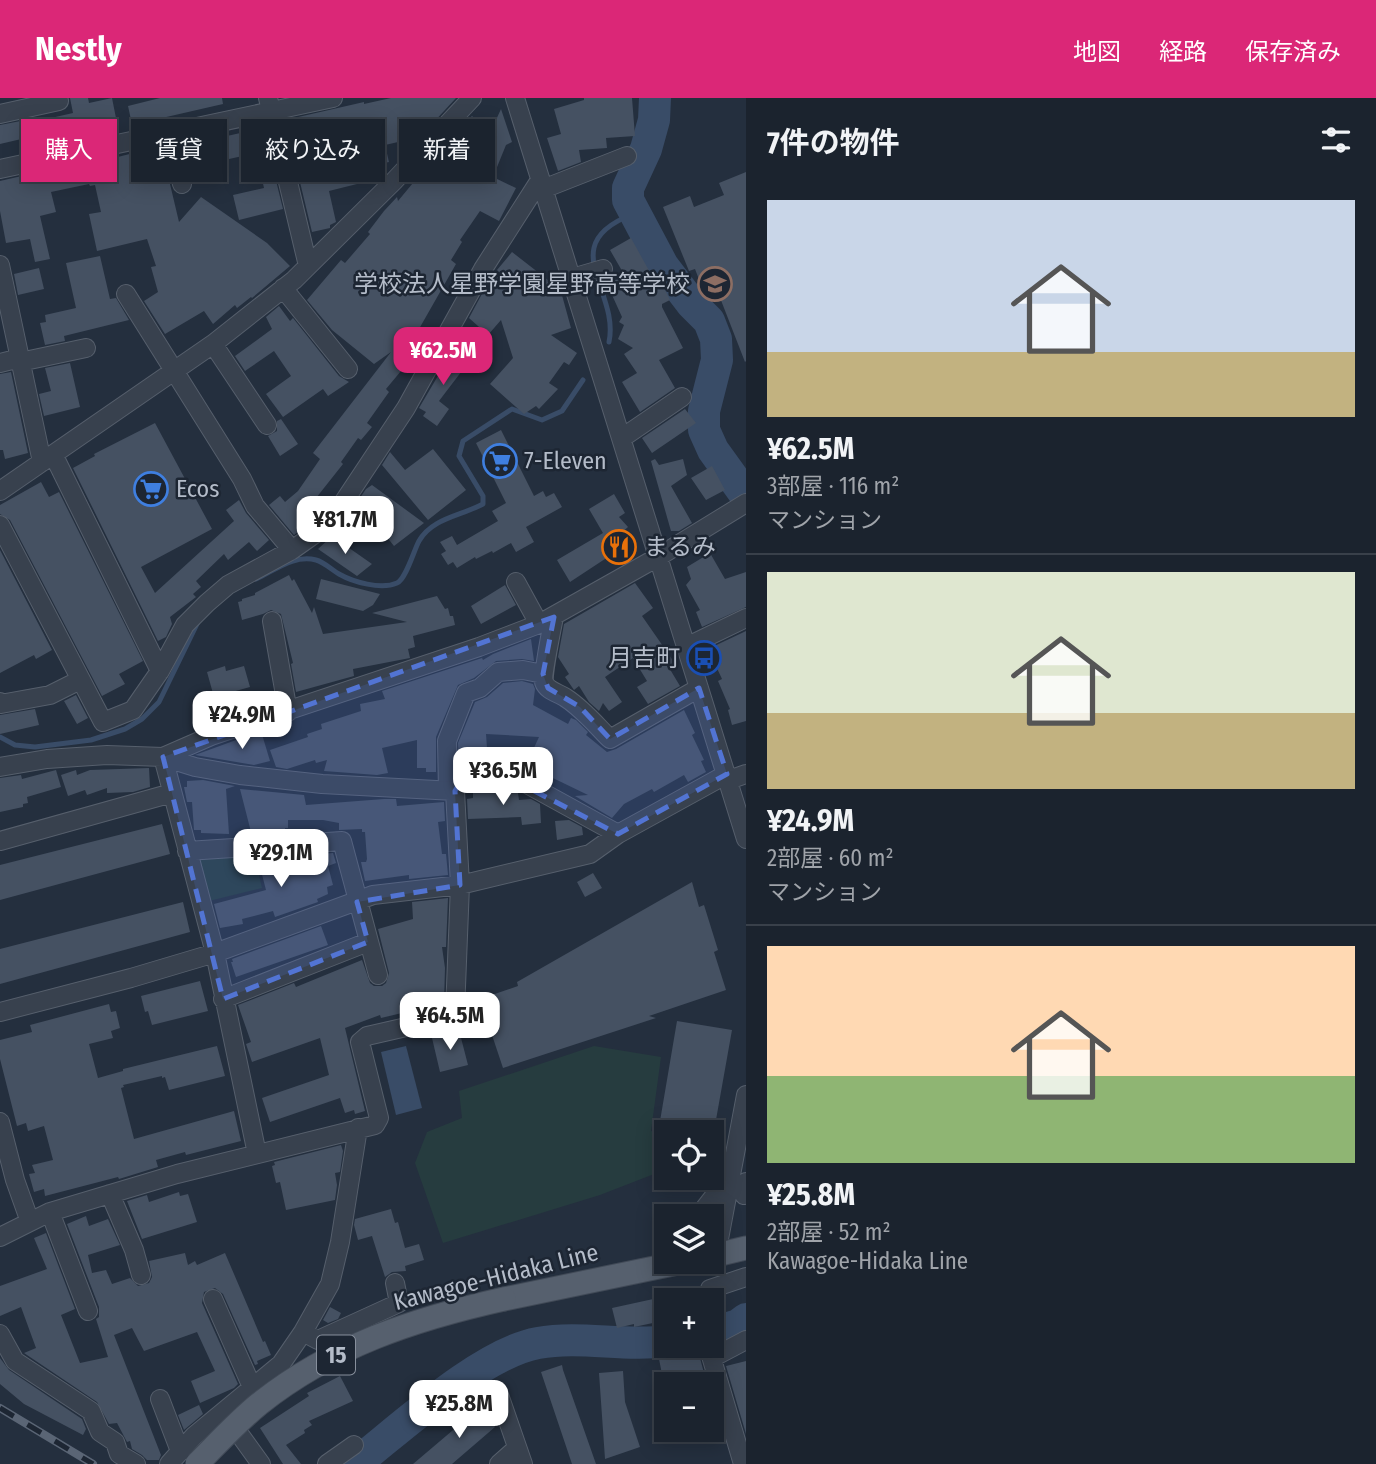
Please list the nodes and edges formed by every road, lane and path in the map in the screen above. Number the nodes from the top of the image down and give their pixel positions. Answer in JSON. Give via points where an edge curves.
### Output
{"nodes":[{"id":1,"x":333,"y":98,"type":"edge"},
{"id":2,"x":472,"y":98,"type":"edge"},
{"id":3,"x":515,"y":98,"type":"edge"},
{"id":4,"x":59,"y":101,"type":"dead end"},
{"id":5,"x":270,"y":105,"type":"edge"},
{"id":6,"x":0,"y":114,"type":"edge"},
{"id":7,"x":220,"y":119,"type":"edge"},
{"id":8,"x":131,"y":141,"type":"edge"},
{"id":9,"x":627,"y":156,"type":"dead end"},
{"id":10,"x":0,"y":169,"type":"edge"},
{"id":11,"x":541,"y":184,"type":"junction"},
{"id":12,"x":0,"y":265,"type":"edge"},
{"id":13,"x":308,"y":266,"type":"junction"},
{"id":14,"x":284,"y":288,"type":"junction"},
{"id":15,"x":126,"y":294,"type":"dead end"},
{"id":16,"x":5,"y":310,"type":"edge"},
{"id":17,"x":213,"y":344,"type":"junction"},
{"id":18,"x":86,"y":348,"type":"dead end"},
{"id":19,"x":20,"y":360,"type":"junction"},
{"id":20,"x":0,"y":363,"type":"edge"},
{"id":21,"x":348,"y":369,"type":"dead end"},
{"id":22,"x":174,"y":371,"type":"junction"},
{"id":23,"x":682,"y":397,"type":"dead end"},
{"id":24,"x":267,"y":425,"type":"dead end"},
{"id":25,"x":622,"y":438,"type":"junction"},
{"id":26,"x":47,"y":458,"type":"junction"},
{"id":27,"x":0,"y":491,"type":"edge"},
{"id":28,"x":743,"y":505,"type":"edge"},
{"id":29,"x":0,"y":525,"type":"edge"},
{"id":30,"x":292,"y":550,"type":"junction"},
{"id":31,"x":659,"y":557,"type":"junction"},
{"id":32,"x":516,"y":582,"type":"dead end"},
{"id":33,"x":746,"y":618,"type":"edge"},
{"id":34,"x":272,"y":621,"type":"dead end"},
{"id":35,"x":546,"y":621,"type":"junction"},
{"id":36,"x":686,"y":648,"type":"junction"},
{"id":37,"x":160,"y":671,"type":"junction"},
{"id":38,"x":543,"y":674,"type":"junction"},
{"id":39,"x":80,"y":680,"type":"junction"},
{"id":40,"x":699,"y":688,"type":"junction"},
{"id":41,"x":0,"y":703,"type":"edge"},
{"id":42,"x":288,"y":712,"type":"junction"},
{"id":43,"x":103,"y":722,"type":"junction"},
{"id":44,"x":107,"y":755,"type":"junction"},
{"id":45,"x":163,"y":757,"type":"junction"},
{"id":46,"x":0,"y":767,"type":"edge"},
{"id":47,"x":734,"y":776,"type":"edge"},
{"id":48,"x":451,"y":790,"type":"junction"},
{"id":49,"x":172,"y":793,"type":"junction"},
{"id":50,"x":618,"y":834,"type":"junction"},
{"id":51,"x":746,"y":839,"type":"edge"},
{"id":52,"x":0,"y":841,"type":"edge"},
{"id":53,"x":187,"y":851,"type":"junction"},
{"id":54,"x":460,"y":884,"type":"junction"},
{"id":55,"x":357,"y":902,"type":"junction"},
{"id":56,"x":368,"y":942,"type":"junction"},
{"id":57,"x":215,"y":953,"type":"junction"},
{"id":58,"x":378,"y":975,"type":"dead end"},
{"id":59,"x":223,"y":999,"type":"junction"},
{"id":60,"x":0,"y":1012,"type":"edge"},
{"id":61,"x":746,"y":1095,"type":"edge"},
{"id":62,"x":0,"y":1122,"type":"edge"},
{"id":63,"x":366,"y":1127,"type":"junction"},
{"id":64,"x":257,"y":1154,"type":"junction"},
{"id":65,"x":110,"y":1194,"type":"junction"},
{"id":66,"x":715,"y":1195,"type":"dead end"},
{"id":67,"x":708,"y":1204,"type":"edge"},
{"id":68,"x":724,"y":1205,"type":"edge"},
{"id":69,"x":50,"y":1212,"type":"junction"},
{"id":70,"x":30,"y":1222,"type":"junction"},
{"id":71,"x":0,"y":1237,"type":"edge"},
{"id":72,"x":746,"y":1248,"type":"edge"},
{"id":73,"x":724,"y":1253,"type":"edge"},
{"id":74,"x":654,"y":1268,"type":"edge"},
{"id":75,"x":141,"y":1275,"type":"dead end"},
{"id":76,"x":746,"y":1277,"type":"edge"},
{"id":77,"x":395,"y":1283,"type":"dead end"},
{"id":78,"x":711,"y":1288,"type":"edge"},
{"id":79,"x":213,"y":1299,"type":"dead end"},
{"id":80,"x":88,"y":1311,"type":"dead end"},
{"id":81,"x":303,"y":1332,"type":"junction"},
{"id":82,"x":0,"y":1334,"type":"edge"},
{"id":83,"x":746,"y":1340,"type":"edge"},
{"id":84,"x":724,"y":1347,"type":"edge"},
{"id":85,"x":711,"y":1358,"type":"edge"},
{"id":86,"x":252,"y":1387,"type":"junction"},
{"id":87,"x":498,"y":1392,"type":"dead end"},
{"id":88,"x":160,"y":1399,"type":"dead end"},
{"id":89,"x":223,"y":1412,"type":"junction"},
{"id":90,"x":354,"y":1445,"type":"dead end"},
{"id":91,"x":520,"y":1456,"type":"edge"},
{"id":92,"x":190,"y":1457,"type":"edge"},
{"id":93,"x":136,"y":1464,"type":"edge"},
{"id":94,"x":169,"y":1464,"type":"edge"},
{"id":95,"x":261,"y":1464,"type":"edge"},
{"id":96,"x":327,"y":1464,"type":"edge"},
{"id":97,"x":499,"y":1464,"type":"edge"},
{"id":98,"x":743,"y":1464,"type":"edge"}],
"edges":[{"from":1,"to":5,"type":"street"},
{"from":2,"to":13,"type":"street"},
{"from":3,"to":11,"type":"street"},
{"from":4,"to":6,"type":"street"},
{"from":5,"to":7,"type":"street"},
{"from":5,"to":13,"type":"street"},
{"from":8,"to":10,"type":"street"},
{"from":9,"to":11,"type":"street"},
{"from":11,"to":25,"type":"street","via":[[587,274]]},
{"from":11,"to":30,"type":"street","via":[[483,269],[406,408],[330,524]]},
{"from":12,"to":16,"type":"street"},
{"from":13,"to":14,"type":"street"},
{"from":14,"to":17,"type":"street"},
{"from":14,"to":21,"type":"street"},
{"from":15,"to":22,"type":"street"},
{"from":16,"to":19,"type":"street"},
{"from":17,"to":22,"type":"street"},
{"from":17,"to":24,"type":"street"},
{"from":18,"to":19,"type":"street"},
{"from":19,"to":20,"type":"street"},
{"from":19,"to":26,"type":"street"},
{"from":22,"to":26,"type":"street"},
{"from":22,"to":30,"type":"street","via":[[256,506]]},
{"from":23,"to":25,"type":"street"},
{"from":25,"to":31,"type":"street"},
{"from":26,"to":27,"type":"street"},
{"from":26,"to":37,"type":"street"},
{"from":28,"to":31,"type":"street"},
{"from":29,"to":39,"type":"street"},
{"from":30,"to":37,"type":"street","via":[[228,584],[207,603],[185,625]]},
{"from":31,"to":35,"type":"street"},
{"from":31,"to":36,"type":"street"},
{"from":32,"to":35,"type":"street"},
{"from":33,"to":36,"type":"street"},
{"from":34,"to":42,"type":"street"},
{"from":35,"to":38,"type":"street","via":[[549,652]]},
{"from":35,"to":42,"type":"street"},
{"from":36,"to":40,"type":"street"},
{"from":37,"to":43,"type":"street","via":[[133,710]]},
{"from":38,"to":40,"type":"street","via":[[548,688],[580,707],[610,739]]},
{"from":38,"to":48,"type":"street","via":[[499,671],[467,693],[447,741]]},
{"from":39,"to":41,"type":"street","via":[[50,695]]},
{"from":39,"to":43,"type":"street"},
{"from":40,"to":47,"type":"street"},
{"from":42,"to":45,"type":"street","via":[[211,736]]},
{"from":43,"to":44,"type":"street"},
{"from":44,"to":45,"type":"street"},
{"from":44,"to":46,"type":"street"},
{"from":45,"to":48,"type":"street","via":[[240,775]]},
{"from":45,"to":49,"type":"street"},
{"from":47,"to":50,"type":"street"},
{"from":47,"to":51,"type":"street"},
{"from":48,"to":50,"type":"street","via":[[462,779],[510,779]]},
{"from":48,"to":54,"type":"street"},
{"from":49,"to":52,"type":"street"},
{"from":49,"to":53,"type":"street"},
{"from":50,"to":54,"type":"street","via":[[590,854]]},
{"from":53,"to":55,"type":"street","via":[[342,841]]},
{"from":53,"to":57,"type":"street"},
{"from":54,"to":55,"type":"street","via":[[373,895]]},
{"from":54,"to":63,"type":"street","via":[[455,1012],[450,1017],[367,1036],[360,1042],[379,1118]]},
{"from":55,"to":56,"type":"street"},
{"from":55,"to":57,"type":"street"},
{"from":56,"to":58,"type":"street"},
{"from":56,"to":59,"type":"street"},
{"from":57,"to":59,"type":"street"},
{"from":57,"to":60,"type":"street"},
{"from":59,"to":64,"type":"street"},
{"from":61,"to":68,"type":"street"},
{"from":62,"to":70,"type":"street"},
{"from":63,"to":64,"type":"street"},
{"from":63,"to":81,"type":"street","via":[[330,1284]]},
{"from":64,"to":65,"type":"street"},
{"from":65,"to":69,"type":"street"},
{"from":65,"to":75,"type":"street"},
{"from":66,"to":67,"type":"street"},
{"from":69,"to":70,"type":"street"},
{"from":69,"to":80,"type":"street"},
{"from":70,"to":71,"type":"street"},
{"from":72,"to":73,"type":"main road"},
{"from":74,"to":92,"type":"main road","name":"Kawagoe-Hidaka Line","number":"15","bridge":true,"via":[[408,1323],[332,1357],[259,1404]]},
{"from":76,"to":78,"type":"street"},
{"from":77,"to":81,"type":"street","via":[[399,1303],[318,1340]]},
{"from":79,"to":86,"type":"street"},
{"from":81,"to":86,"type":"street","via":[[281,1364]]},
{"from":82,"to":93,"type":"street","via":[[15,1361],[92,1411],[100,1432],[115,1442],[118,1454]]},
{"from":83,"to":84,"type":"street"},
{"from":85,"to":98,"type":"street"},
{"from":86,"to":89,"type":"street"},
{"from":87,"to":91,"type":"street"},
{"from":88,"to":92,"type":"street","via":[[178,1447]]},
{"from":89,"to":92,"type":"street","via":[[194,1436]]},
{"from":89,"to":95,"type":"street"},
{"from":90,"to":96,"type":"street"},
{"from":91,"to":97,"type":"street"},
{"from":92,"to":94,"type":"street"}]}
